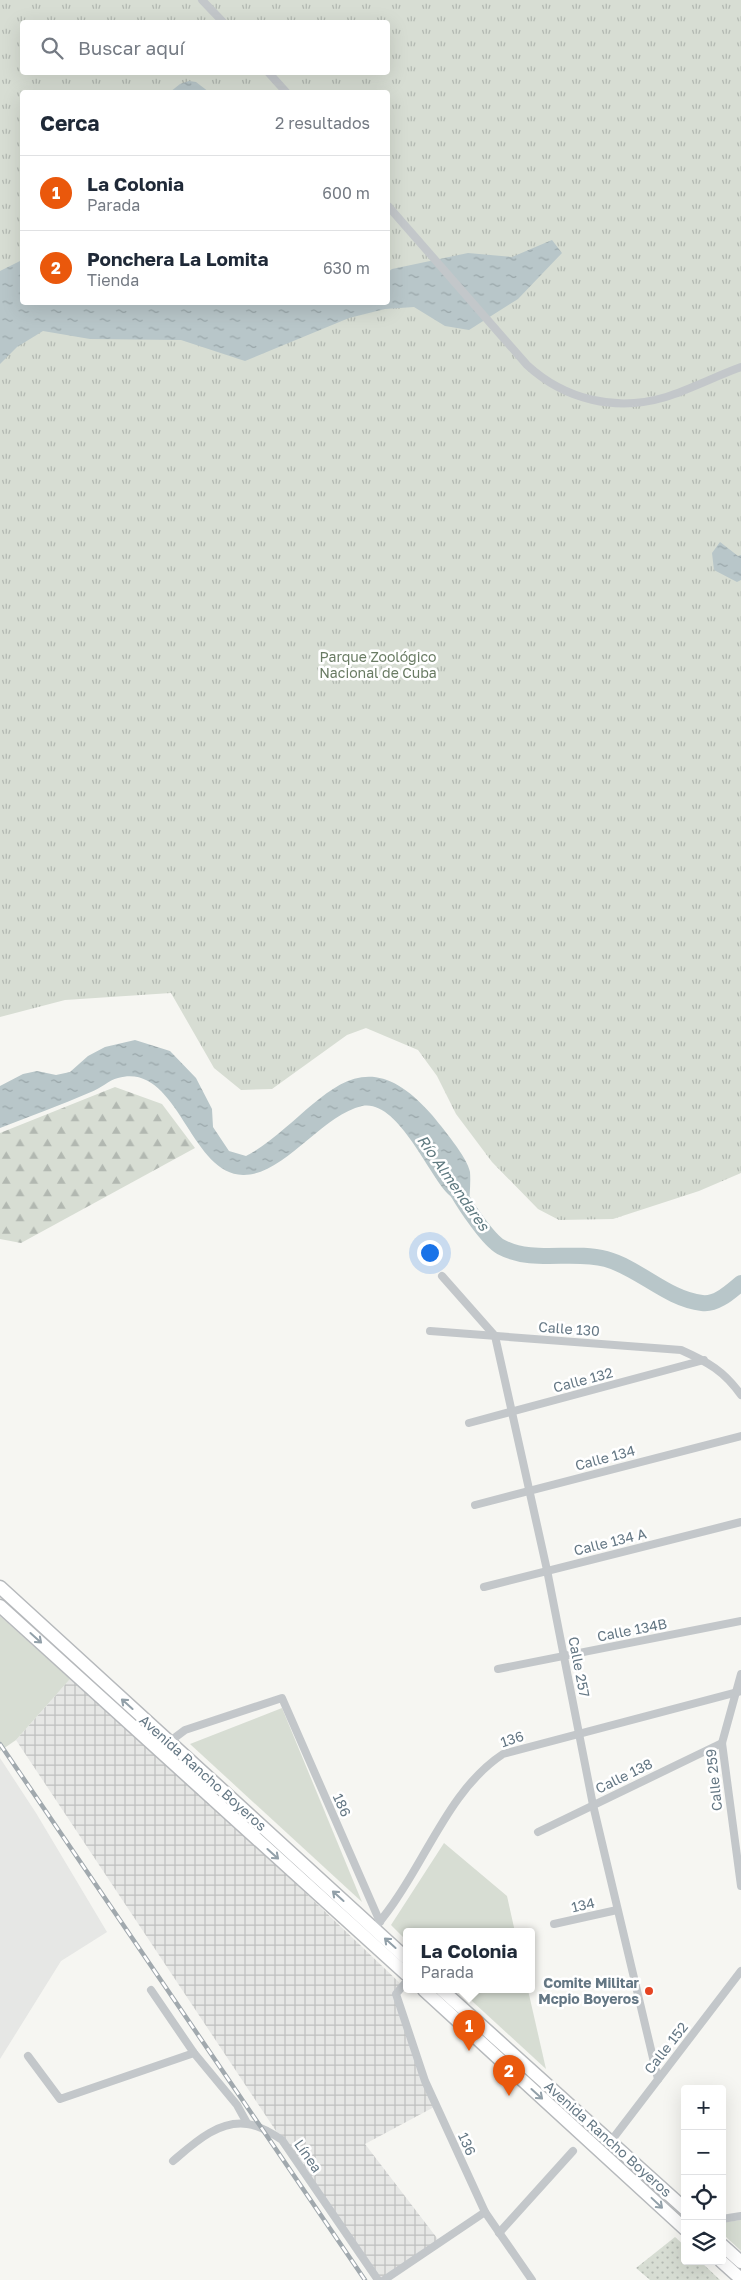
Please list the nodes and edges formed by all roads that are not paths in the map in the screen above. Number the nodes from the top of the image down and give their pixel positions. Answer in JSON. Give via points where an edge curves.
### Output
{"nodes":[{"id":1,"x":202,"y":0,"type":"edge"},
{"id":2,"x":221,"y":20,"type":"edge"},
{"id":3,"x":271,"y":75,"type":"edge"},
{"id":4,"x":284,"y":90,"type":"edge"},
{"id":5,"x":390,"y":208,"type":"edge"},
{"id":6,"x":741,"y":367,"type":"edge"},
{"id":7,"x":442,"y":1276,"type":"dead end"},
{"id":8,"x":430,"y":1331,"type":"dead end"},
{"id":9,"x":495,"y":1336,"type":"junction"},
{"id":10,"x":704,"y":1360,"type":"junction"},
{"id":11,"x":741,"y":1395,"type":"edge"},
{"id":12,"x":512,"y":1412,"type":"junction"},
{"id":13,"x":469,"y":1423,"type":"dead end"},
{"id":14,"x":741,"y":1436,"type":"edge"},
{"id":15,"x":529,"y":1491,"type":"junction"},
{"id":16,"x":475,"y":1505,"type":"dead end"},
{"id":17,"x":741,"y":1522,"type":"edge"},
{"id":18,"x":547,"y":1570,"type":"junction"},
{"id":19,"x":484,"y":1587,"type":"dead end"},
{"id":20,"x":0,"y":1588,"type":"edge"},
{"id":21,"x":0,"y":1606,"type":"edge"},
{"id":22,"x":741,"y":1621,"type":"edge"},
{"id":23,"x":565,"y":1656,"type":"junction"},
{"id":24,"x":498,"y":1669,"type":"dead end"},
{"id":25,"x":741,"y":1676,"type":"edge"},
{"id":26,"x":738,"y":1692,"type":"edge"},
{"id":27,"x":579,"y":1733,"type":"junction"},
{"id":28,"x":169,"y":1742,"type":"junction"},
{"id":29,"x":722,"y":1743,"type":"junction"},
{"id":30,"x":593,"y":1805,"type":"junction"},
{"id":31,"x":538,"y":1832,"type":"dead end"},
{"id":32,"x":737,"y":1834,"type":"edge"},
{"id":33,"x":741,"y":1886,"type":"edge"},
{"id":34,"x":617,"y":1910,"type":"junction"},
{"id":35,"x":554,"y":1924,"type":"dead end"},
{"id":36,"x":377,"y":1925,"type":"junction"},
{"id":37,"x":403,"y":1955,"type":"edge"},
{"id":38,"x":403,"y":1971,"type":"edge"},
{"id":39,"x":741,"y":1971,"type":"edge"},
{"id":40,"x":403,"y":1986,"type":"edge"},
{"id":41,"x":151,"y":1990,"type":"dead end"},
{"id":42,"x":427,"y":1993,"type":"edge"},
{"id":43,"x":445,"y":1993,"type":"edge"},
{"id":44,"x":194,"y":2053,"type":"junction"},
{"id":45,"x":28,"y":2056,"type":"dead end"},
{"id":46,"x":658,"y":2079,"type":"junction"},
{"id":47,"x":247,"y":2123,"type":"junction"},
{"id":48,"x":610,"y":2140,"type":"junction"},
{"id":49,"x":573,"y":2151,"type":"dead end"},
{"id":50,"x":173,"y":2161,"type":"dead end"},
{"id":51,"x":681,"y":2205,"type":"edge"},
{"id":52,"x":484,"y":2212,"type":"junction"},
{"id":53,"x":741,"y":2216,"type":"edge"},
{"id":54,"x":726,"y":2218,"type":"edge"},
{"id":55,"x":681,"y":2225,"type":"edge"},
{"id":56,"x":499,"y":2233,"type":"junction"},
{"id":57,"x":726,"y":2249,"type":"edge"},
{"id":58,"x":741,"y":2262,"type":"edge"},
{"id":59,"x":724,"y":2265,"type":"edge"},
{"id":60,"x":378,"y":2280,"type":"edge"},
{"id":61,"x":384,"y":2280,"type":"edge"},
{"id":62,"x":532,"y":2280,"type":"edge"},
{"id":63,"x":741,"y":2280,"type":"edge"}],
"edges":[{"from":1,"to":2,"type":"street"},
{"from":3,"to":4,"type":"street"},
{"from":5,"to":6,"type":"street","via":[[508,344],[540,377],[562,390],[621,404],[666,397]]},
{"from":7,"to":9,"type":"street","name":"Calle 257"},
{"from":8,"to":9,"type":"street","name":"Calle 130"},
{"from":9,"to":10,"type":"street","name":"Calle 130","via":[[682,1350]]},
{"from":9,"to":12,"type":"street","name":"Calle 257"},
{"from":10,"to":11,"type":"street","via":[[729,1378]]},
{"from":10,"to":12,"type":"street","name":"Calle 132"},
{"from":12,"to":13,"type":"street","name":"Calle 132"},
{"from":12,"to":15,"type":"street","name":"Calle 257"},
{"from":14,"to":15,"type":"street","name":"Calle 134"},
{"from":15,"to":16,"type":"street","name":"Calle 134"},
{"from":15,"to":18,"type":"street","name":"Calle 257"},
{"from":17,"to":18,"type":"street","name":"Calle 134 A"},
{"from":18,"to":19,"type":"street","name":"Calle 134 A"},
{"from":18,"to":23,"type":"street","name":"Calle 257"},
{"from":28,"to":20,"type":"highway","name":"Avenida Rancho Boyeros","one_way":true},
{"from":21,"to":38,"type":"highway","name":"Avenida Rancho Boyeros","one_way":true},
{"from":22,"to":23,"type":"street","name":"Calle 134B"},
{"from":23,"to":24,"type":"street","name":"Calle 134B"},
{"from":23,"to":27,"type":"street","name":"Calle 257"},
{"from":25,"to":26,"type":"street","name":"Calle 259"},
{"from":26,"to":27,"type":"street","name":"136"},
{"from":26,"to":29,"type":"street","name":"Calle 259"},
{"from":27,"to":30,"type":"street","name":"Calle 257"},
{"from":27,"to":36,"type":"street","name":"136","via":[[503,1754],[486,1766],[444,1820],[397,1899]]},
{"from":36,"to":28,"type":"highway","name":"Avenida Rancho Boyeros","one_way":true},
{"from":28,"to":36,"type":"street","name":"186","via":[[186,1730],[282,1698]]},
{"from":29,"to":30,"type":"street","name":"Calle 138"},
{"from":29,"to":32,"type":"street","name":"Calle 259"},
{"from":30,"to":31,"type":"street","name":"Calle 138"},
{"from":30,"to":34,"type":"street","name":"Calle 257"},
{"from":32,"to":33,"type":"street","name":"Calle 259"},
{"from":34,"to":35,"type":"street","name":"134"},
{"from":34,"to":46,"type":"street","name":"Calle 257"},
{"from":37,"to":36,"type":"highway","name":"Avenida Rancho Boyeros","one_way":true},
{"from":39,"to":46,"type":"street","name":"Calle 152"},
{"from":40,"to":52,"type":"street","name":"136","via":[[396,1994],[425,2081]]},
{"from":41,"to":44,"type":"street"},
{"from":42,"to":55,"type":"highway","name":"Avenida Rancho Boyeros","one_way":true},
{"from":43,"to":48,"type":"highway","name":"Avenida Rancho Boyeros"},
{"from":44,"to":45,"type":"street","via":[[60,2099]]},
{"from":44,"to":47,"type":"street","via":[[237,2105]]},
{"from":46,"to":48,"type":"street","name":"Calle 152"},
{"from":47,"to":50,"type":"street","via":[[214,2130]]},
{"from":47,"to":60,"type":"street","name":"Línea","via":[[282,2140]]},
{"from":48,"to":51,"type":"highway","name":"Avenida Rancho Boyeros"},
{"from":49,"to":56,"type":"street"},
{"from":52,"to":56,"type":"street","name":"136"},
{"from":52,"to":61,"type":"street"},
{"from":53,"to":54,"type":"street"},
{"from":56,"to":62,"type":"street","name":"136"},
{"from":57,"to":58,"type":"highway"},
{"from":59,"to":63,"type":"highway"}]}
